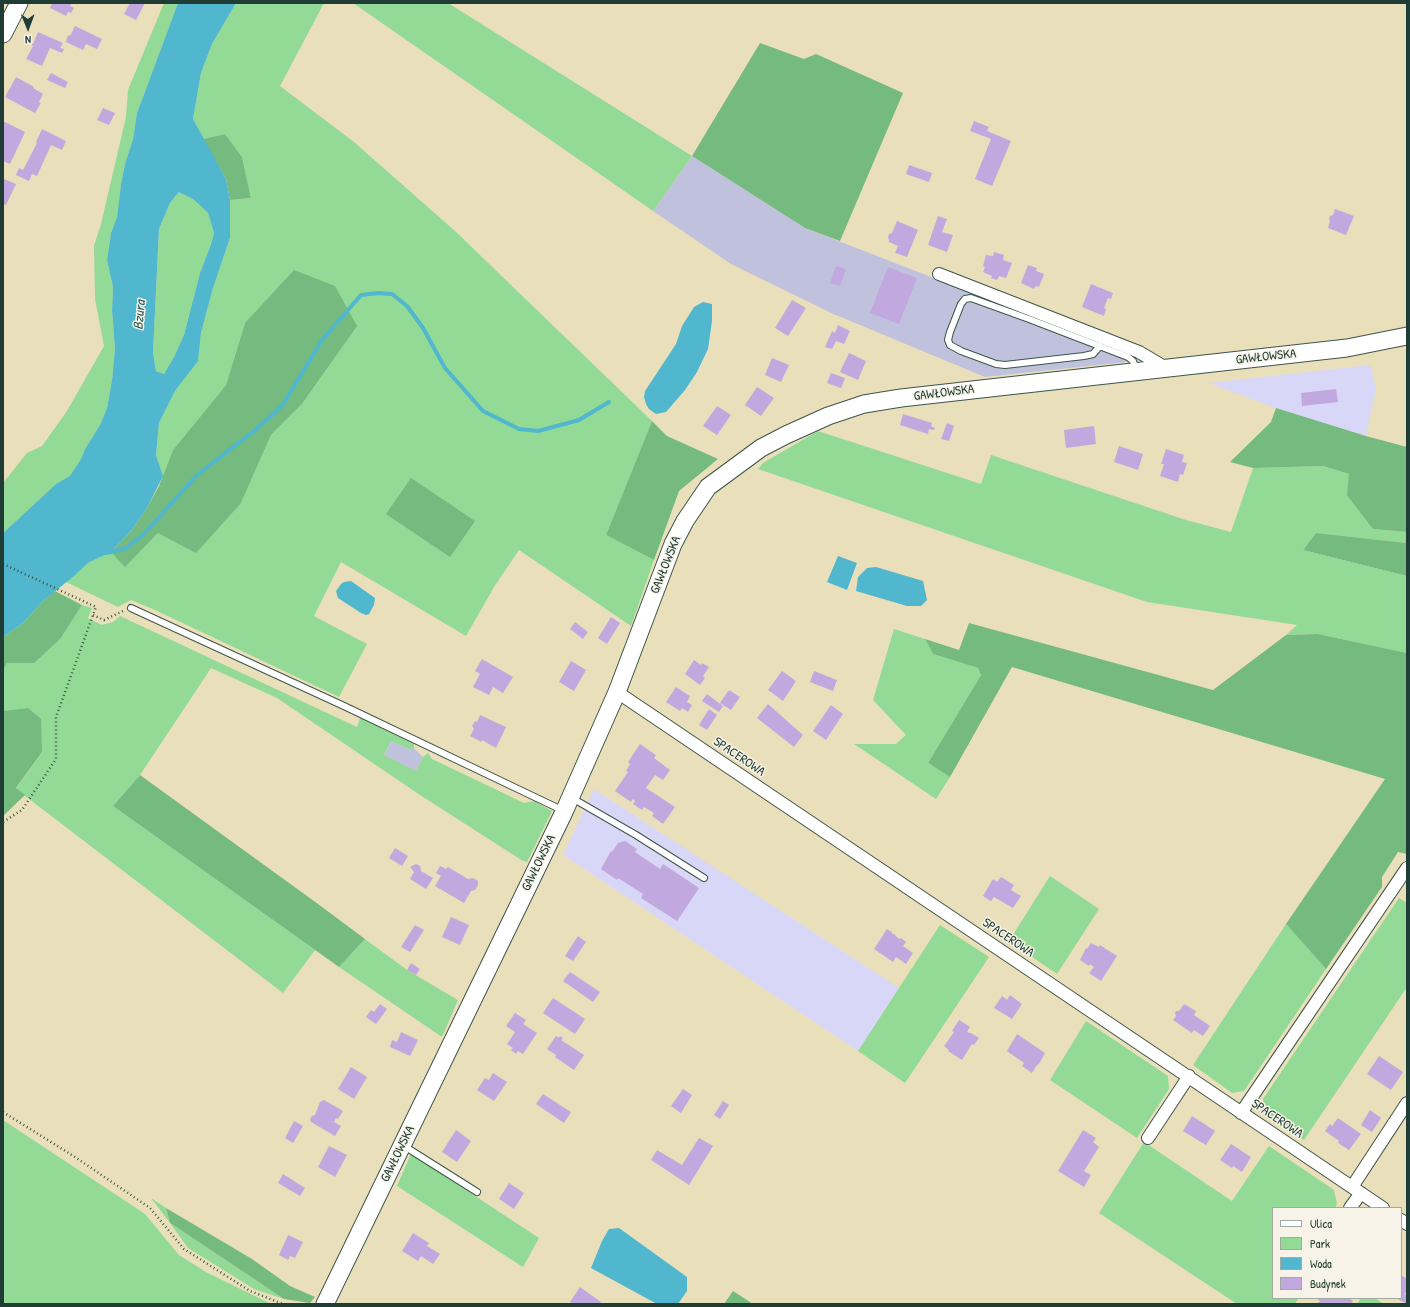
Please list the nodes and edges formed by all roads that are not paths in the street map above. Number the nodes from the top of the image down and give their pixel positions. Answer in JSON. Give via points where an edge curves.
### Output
{"nodes":[{"id":1,"x":14,"y":4,"type":"edge"},
{"id":2,"x":3,"y":34,"type":"edge"},
{"id":3,"x":939,"y":274,"type":"dead end"},
{"id":4,"x":1407,"y":336,"type":"edge"},
{"id":5,"x":1100,"y":346,"type":"junction"},
{"id":6,"x":1166,"y":368,"type":"junction"},
{"id":7,"x":1137,"y":371,"type":"junction"},
{"id":8,"x":131,"y":608,"type":"road end"},
{"id":9,"x":616,"y":692,"type":"junction"},
{"id":10,"x":567,"y":804,"type":"junction"},
{"id":11,"x":1407,"y":868,"type":"edge"},
{"id":12,"x":704,"y":878,"type":"dead end"},
{"id":13,"x":1189,"y":1076,"type":"junction"},
{"id":14,"x":1407,"y":1103,"type":"edge"},
{"id":15,"x":1242,"y":1113,"type":"junction"},
{"id":16,"x":1148,"y":1138,"type":"dead end"},
{"id":17,"x":403,"y":1144,"type":"junction"},
{"id":18,"x":1357,"y":1190,"type":"junction"},
{"id":19,"x":477,"y":1192,"type":"dead end"},
{"id":20,"x":1350,"y":1207,"type":"edge"},
{"id":21,"x":1382,"y":1207,"type":"edge"},
{"id":22,"x":325,"y":1304,"type":"edge"}],
"edges":[{"from":1,"to":2,"type":"street"},
{"from":3,"to":6,"type":"street","via":[[1139,352]]},
{"from":4,"to":6,"type":"street","name":"GAWŁOWSKA","via":[[1347,348]]},
{"from":5,"to":5,"type":"lane","via":[[971,298],[960,304],[948,340],[950,345],[961,351],[1005,365],[1084,356],[1093,354]]},
{"from":5,"to":7,"type":"lane","via":[[1128,356]]},
{"from":6,"to":7,"type":"street","name":"GAWŁOWSKA"},
{"from":7,"to":9,"type":"street","name":"GAWŁOWSKA","via":[[864,404],[828,416],[761,448],[708,487],[685,522],[673,544]]},
{"from":8,"to":10,"type":"lane","via":[[344,706]]},
{"from":9,"to":10,"type":"street","name":"GAWŁOWSKA"},
{"from":9,"to":13,"type":"street","name":"SPACEROWA"},
{"from":10,"to":12,"type":"lane","via":[[636,835]]},
{"from":10,"to":17,"type":"street","name":"GAWŁOWSKA"},
{"from":11,"to":15,"type":"street"},
{"from":13,"to":15,"type":"street","name":"SPACEROWA"},
{"from":13,"to":16,"type":"street"},
{"from":14,"to":18,"type":"street"},
{"from":15,"to":18,"type":"street","name":"SPACEROWA"},
{"from":17,"to":19,"type":"lane"},
{"from":17,"to":22,"type":"street","name":"GAWŁOWSKA"},
{"from":18,"to":20,"type":"street"},
{"from":18,"to":21,"type":"street","name":"SPACEROWA"}]}
